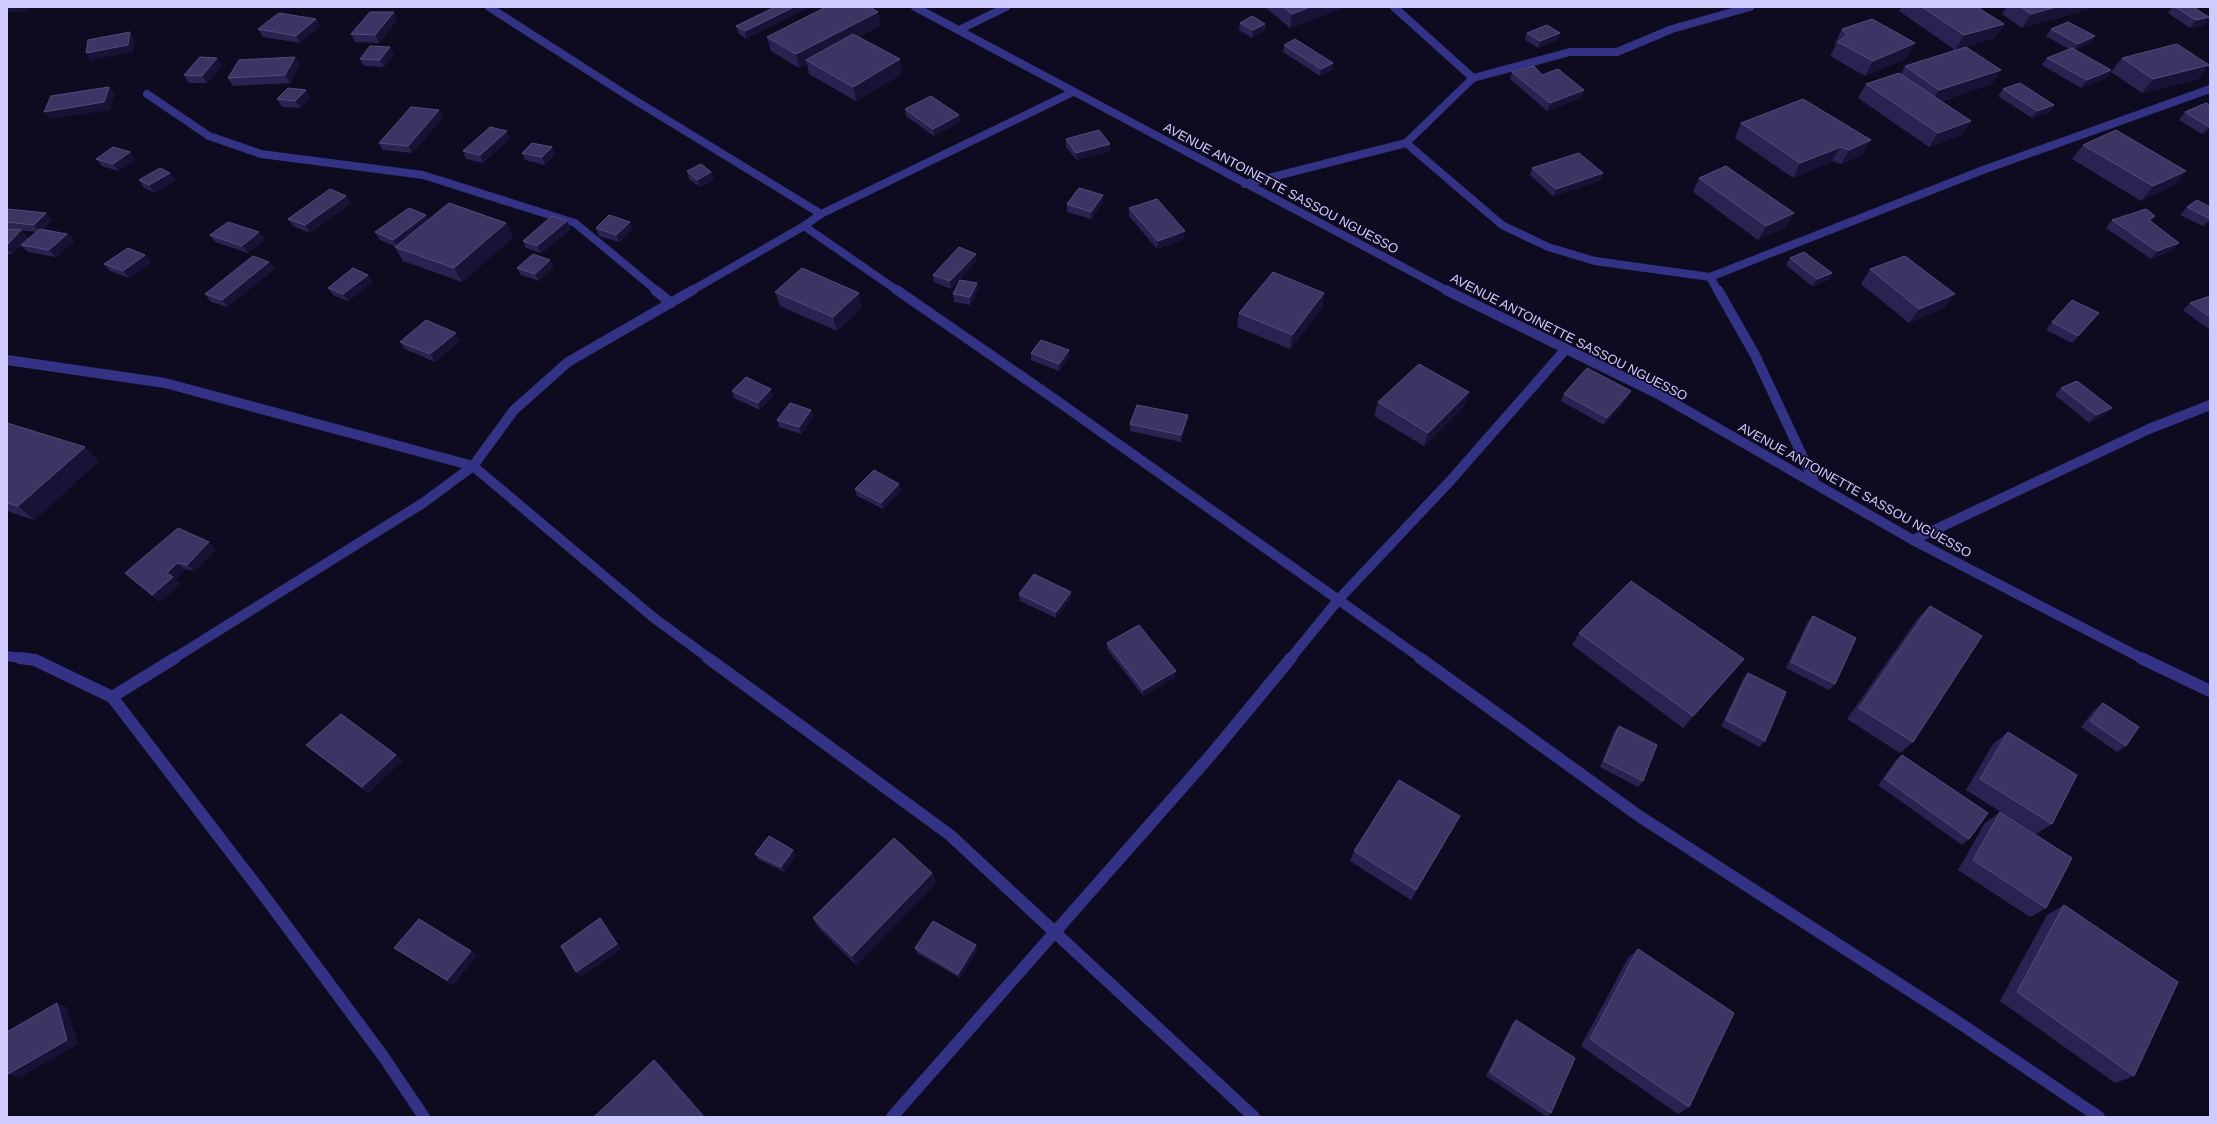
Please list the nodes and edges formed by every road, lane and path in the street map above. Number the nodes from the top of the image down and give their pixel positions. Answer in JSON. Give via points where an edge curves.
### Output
{"nodes":[{"id":1,"x":489,"y":7,"type":"edge"},
{"id":2,"x":915,"y":7,"type":"edge"},
{"id":3,"x":1006,"y":7,"type":"edge"},
{"id":4,"x":1394,"y":7,"type":"edge"},
{"id":5,"x":1750,"y":7,"type":"edge"},
{"id":6,"x":959,"y":30,"type":"junction"},
{"id":7,"x":1473,"y":78,"type":"junction"},
{"id":8,"x":2210,"y":89,"type":"edge"},
{"id":9,"x":1073,"y":92,"type":"junction"},
{"id":10,"x":146,"y":94,"type":"dead end"},
{"id":11,"x":1406,"y":143,"type":"junction"},
{"id":12,"x":1245,"y":184,"type":"junction"},
{"id":13,"x":821,"y":214,"type":"junction"},
{"id":14,"x":804,"y":226,"type":"junction"},
{"id":15,"x":1710,"y":277,"type":"junction"},
{"id":16,"x":671,"y":303,"type":"junction"},
{"id":17,"x":1565,"y":350,"type":"junction"},
{"id":18,"x":7,"y":360,"type":"edge"},
{"id":19,"x":2210,"y":405,"type":"edge"},
{"id":20,"x":473,"y":466,"type":"junction"},
{"id":21,"x":1815,"y":483,"type":"junction"},
{"id":22,"x":1913,"y":540,"type":"junction"},
{"id":23,"x":1339,"y":599,"type":"junction"},
{"id":24,"x":7,"y":656,"type":"edge"},
{"id":25,"x":2210,"y":691,"type":"edge"},
{"id":26,"x":112,"y":697,"type":"junction"},
{"id":27,"x":1056,"y":932,"type":"junction"},
{"id":28,"x":424,"y":1117,"type":"edge"},
{"id":29,"x":892,"y":1117,"type":"edge"},
{"id":30,"x":1254,"y":1117,"type":"edge"},
{"id":31,"x":2098,"y":1117,"type":"edge"}],
"edges":[{"from":1,"to":13,"type":"street"},
{"from":2,"to":6,"type":"street","name":"AVENUE ANTOINETTE SASSOU NGUESSO"},
{"from":3,"to":6,"type":"street"},
{"from":4,"to":7,"type":"street"},
{"from":5,"to":7,"type":"street","via":[[1672,28],[1617,52],[1570,52]]},
{"from":6,"to":9,"type":"street","name":"AVENUE ANTOINETTE SASSOU NGUESSO"},
{"from":7,"to":11,"type":"street"},
{"from":8,"to":15,"type":"street","via":[[1983,170]]},
{"from":9,"to":12,"type":"street","name":"AVENUE ANTOINETTE SASSOU NGUESSO"},
{"from":9,"to":13,"type":"street"},
{"from":10,"to":16,"type":"street","via":[[209,136],[261,154],[423,175],[575,223]]},
{"from":11,"to":12,"type":"street"},
{"from":11,"to":15,"type":"street","via":[[1502,225],[1548,247],[1595,261]]},
{"from":12,"to":17,"type":"street","name":"AVENUE ANTOINETTE SASSOU NGUESSO"},
{"from":13,"to":14,"type":"street"},
{"from":14,"to":16,"type":"street"},
{"from":14,"to":23,"type":"street"},
{"from":15,"to":21,"type":"street","via":[[1755,355]]},
{"from":16,"to":20,"type":"street","via":[[568,362],[514,410]]},
{"from":17,"to":21,"type":"street","name":"AVENUE ANTOINETTE SASSOU NGUESSO","via":[[1658,394]]},
{"from":17,"to":23,"type":"street","via":[[1451,480]]},
{"from":18,"to":20,"type":"street","via":[[165,383]]},
{"from":19,"to":22,"type":"street","via":[[2149,429]]},
{"from":20,"to":26,"type":"street","via":[[424,503]]},
{"from":20,"to":27,"type":"street","via":[[654,618],[950,834]]},
{"from":21,"to":22,"type":"street","name":"AVENUE ANTOINETTE SASSOU NGUESSO"},
{"from":22,"to":25,"type":"street","name":"AVENUE ANTOINETTE SASSOU NGUESSO","via":[[2116,646]]},
{"from":23,"to":27,"type":"street","via":[[1210,756]]},
{"from":23,"to":31,"type":"street","via":[[1639,816],[1952,1018]]},
{"from":24,"to":26,"type":"street","via":[[35,660]]},
{"from":26,"to":28,"type":"street","via":[[259,889],[383,1056]]},
{"from":27,"to":29,"type":"street"},
{"from":27,"to":30,"type":"street"}]}
